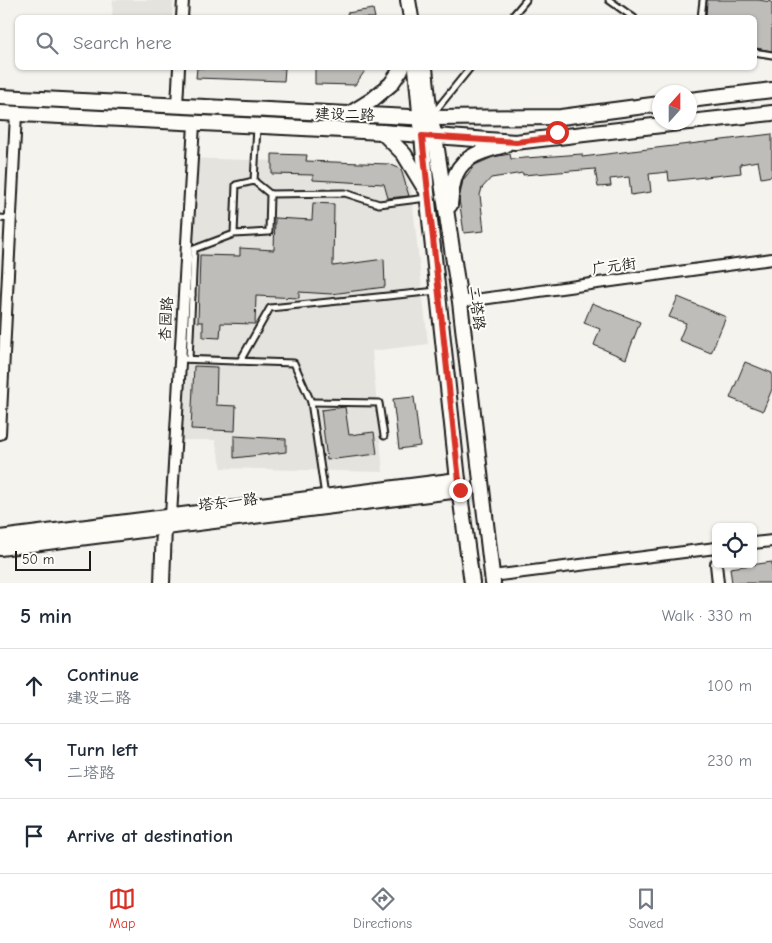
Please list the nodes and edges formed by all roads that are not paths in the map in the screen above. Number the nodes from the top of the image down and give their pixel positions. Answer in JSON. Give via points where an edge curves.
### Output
{"nodes":[{"id":1,"x":183,"y":0,"type":"edge"},
{"id":2,"x":408,"y":0,"type":"edge"},
{"id":3,"x":416,"y":0,"type":"edge"},
{"id":4,"x":526,"y":0,"type":"edge"},
{"id":5,"x":609,"y":0,"type":"edge"},
{"id":6,"x":703,"y":0,"type":"edge"},
{"id":7,"x":182,"y":15,"type":"edge"},
{"id":8,"x":410,"y":15,"type":"edge"},
{"id":9,"x":418,"y":15,"type":"edge"},
{"id":10,"x":514,"y":15,"type":"edge"},
{"id":11,"x":630,"y":15,"type":"edge"},
{"id":12,"x":700,"y":15,"type":"edge"},
{"id":13,"x":757,"y":52,"type":"edge"},
{"id":14,"x":772,"y":55,"type":"edge"},
{"id":15,"x":179,"y":70,"type":"edge"},
{"id":16,"x":401,"y":70,"type":"edge"},
{"id":17,"x":416,"y":70,"type":"edge"},
{"id":18,"x":425,"y":70,"type":"edge"},
{"id":19,"x":468,"y":70,"type":"edge"},
{"id":20,"x":772,"y":90,"type":"edge"},
{"id":21,"x":0,"y":97,"type":"edge"},
{"id":22,"x":697,"y":99,"type":"edge"},
{"id":23,"x":177,"y":105,"type":"junction"},
{"id":24,"x":652,"y":105,"type":"edge"},
{"id":25,"x":0,"y":113,"type":"edge"},
{"id":26,"x":772,"y":113,"type":"edge"},
{"id":27,"x":16,"y":114,"type":"junction"},
{"id":28,"x":348,"y":115,"type":"junction"},
{"id":29,"x":560,"y":117,"type":"junction"},
{"id":30,"x":425,"y":118,"type":"junction"},
{"id":31,"x":697,"y":121,"type":"edge"},
{"id":32,"x":194,"y":124,"type":"junction"},
{"id":33,"x":652,"y":126,"type":"edge"},
{"id":34,"x":258,"y":127,"type":"junction"},
{"id":35,"x":382,"y":132,"type":"junction"},
{"id":36,"x":428,"y":136,"type":"junction"},
{"id":37,"x":560,"y":137,"type":"junction"},
{"id":38,"x":516,"y":142,"type":"junction"},
{"id":39,"x":254,"y":181,"type":"junction"},
{"id":40,"x":270,"y":194,"type":"junction"},
{"id":41,"x":427,"y":195,"type":"junction"},
{"id":42,"x":448,"y":216,"type":"junction"},
{"id":43,"x":5,"y":218,"type":"edge"},
{"id":44,"x":234,"y":234,"type":"junction"},
{"id":45,"x":4,"y":257,"type":"edge"},
{"id":46,"x":772,"y":259,"type":"edge"},
{"id":47,"x":438,"y":291,"type":"junction"},
{"id":48,"x":188,"y":294,"type":"junction"},
{"id":49,"x":460,"y":302,"type":"junction"},
{"id":50,"x":2,"y":344,"type":"edge"},
{"id":51,"x":185,"y":359,"type":"junction"},
{"id":52,"x":240,"y":361,"type":"junction"},
{"id":53,"x":311,"y":402,"type":"junction"},
{"id":54,"x":0,"y":434,"type":"edge"},
{"id":55,"x":384,"y":436,"type":"dead end"},
{"id":56,"x":459,"y":485,"type":"junction"},
{"id":57,"x":325,"y":497,"type":"junction"},
{"id":58,"x":168,"y":523,"type":"junction"},
{"id":59,"x":0,"y":538,"type":"edge"},
{"id":60,"x":772,"y":540,"type":"edge"},
{"id":61,"x":757,"y":542,"type":"edge"},
{"id":62,"x":0,"y":548,"type":"edge"},
{"id":63,"x":712,"y":548,"type":"edge"},
{"id":64,"x":716,"y":568,"type":"edge"},
{"id":65,"x":492,"y":580,"type":"edge"},
{"id":66,"x":162,"y":583,"type":"edge"},
{"id":67,"x":168,"y":583,"type":"edge"},
{"id":68,"x":472,"y":583,"type":"edge"},
{"id":69,"x":718,"y":583,"type":"edge"}],
"edges":[{"from":1,"to":7,"type":"street"},
{"from":2,"to":8,"type":"main road"},
{"from":3,"to":9,"type":"main road"},
{"from":4,"to":10,"type":"lane"},
{"from":5,"to":11,"type":"lane"},
{"from":6,"to":12,"type":"lane"},
{"from":13,"to":14,"type":"lane"},
{"from":15,"to":23,"type":"street"},
{"from":16,"to":28,"type":"main road","via":[[391,84]]},
{"from":17,"to":30,"type":"main road"},
{"from":18,"to":30,"type":"main road"},
{"from":19,"to":30,"type":"lane"},
{"from":20,"to":22,"type":"main road"},
{"from":21,"to":23,"type":"main road","name":"建设二路"},
{"from":23,"to":28,"type":"main road","name":"建设二路"},
{"from":24,"to":29,"type":"main road","name":"建设二路"},
{"from":25,"to":27,"type":"main road","name":"建设二路"},
{"from":26,"to":31,"type":"main road","name":"建设二路"},
{"from":27,"to":32,"type":"main road","name":"建设二路"},
{"from":27,"to":43,"type":"street"},
{"from":28,"to":30,"type":"main road","name":"建设二路"},
{"from":29,"to":30,"type":"main road","name":"建设二路"},
{"from":29,"to":37,"type":"main road","via":[[556,123]]},
{"from":30,"to":36,"type":"main road"},
{"from":32,"to":34,"type":"main road","name":"建设二路"},
{"from":32,"to":48,"type":"street","name":"杏园路"},
{"from":33,"to":37,"type":"main road","name":"建设二路"},
{"from":34,"to":35,"type":"main road","name":"建设二路"},
{"from":34,"to":39,"type":"lane"},
{"from":35,"to":36,"type":"main road","name":"建设二路"},
{"from":35,"to":41,"type":"main road","via":[[404,154]]},
{"from":36,"to":38,"type":"main road","name":"建设二路"},
{"from":36,"to":41,"type":"main road"},
{"from":36,"to":42,"type":"main road","name":"二塔路"},
{"from":37,"to":38,"type":"main road","name":"建设二路"},
{"from":38,"to":42,"type":"main road","via":[[484,150],[463,163],[455,175]]},
{"from":39,"to":40,"type":"lane"},
{"from":39,"to":44,"type":"lane","via":[[236,185]]},
{"from":40,"to":41,"type":"lane","via":[[345,193],[379,204]]},
{"from":40,"to":44,"type":"lane","via":[[269,232]]},
{"from":41,"to":47,"type":"main road"},
{"from":42,"to":49,"type":"main road","name":"二塔路"},
{"from":43,"to":45,"type":"street"},
{"from":44,"to":48,"type":"lane","via":[[194,249]]},
{"from":45,"to":50,"type":"street"},
{"from":46,"to":49,"type":"street","name":"广元街"},
{"from":47,"to":52,"type":"lane","via":[[270,308]]},
{"from":47,"to":56,"type":"main road"},
{"from":48,"to":51,"type":"street","name":"杏园路"},
{"from":49,"to":65,"type":"main road","name":"二塔路"},
{"from":50,"to":54,"type":"street"},
{"from":51,"to":52,"type":"lane"},
{"from":51,"to":58,"type":"street","name":"杏园路"},
{"from":52,"to":53,"type":"lane","via":[[294,363]]},
{"from":53,"to":55,"type":"lane","via":[[379,403]]},
{"from":53,"to":57,"type":"lane"},
{"from":56,"to":57,"type":"main road","name":"塔东一路"},
{"from":56,"to":58,"type":"main road","name":"塔东一路"},
{"from":56,"to":68,"type":"main road"},
{"from":57,"to":58,"type":"main road","name":"塔东一路"},
{"from":58,"to":59,"type":"main road","name":"塔东一路","via":[[132,522]]},
{"from":58,"to":62,"type":"main road","name":"塔东一路"},
{"from":58,"to":66,"type":"main road","name":"杏园路"},
{"from":58,"to":67,"type":"main road","name":"杏园路"},
{"from":60,"to":61,"type":"street"},
{"from":63,"to":65,"type":"street"},
{"from":64,"to":69,"type":"street"}]}
